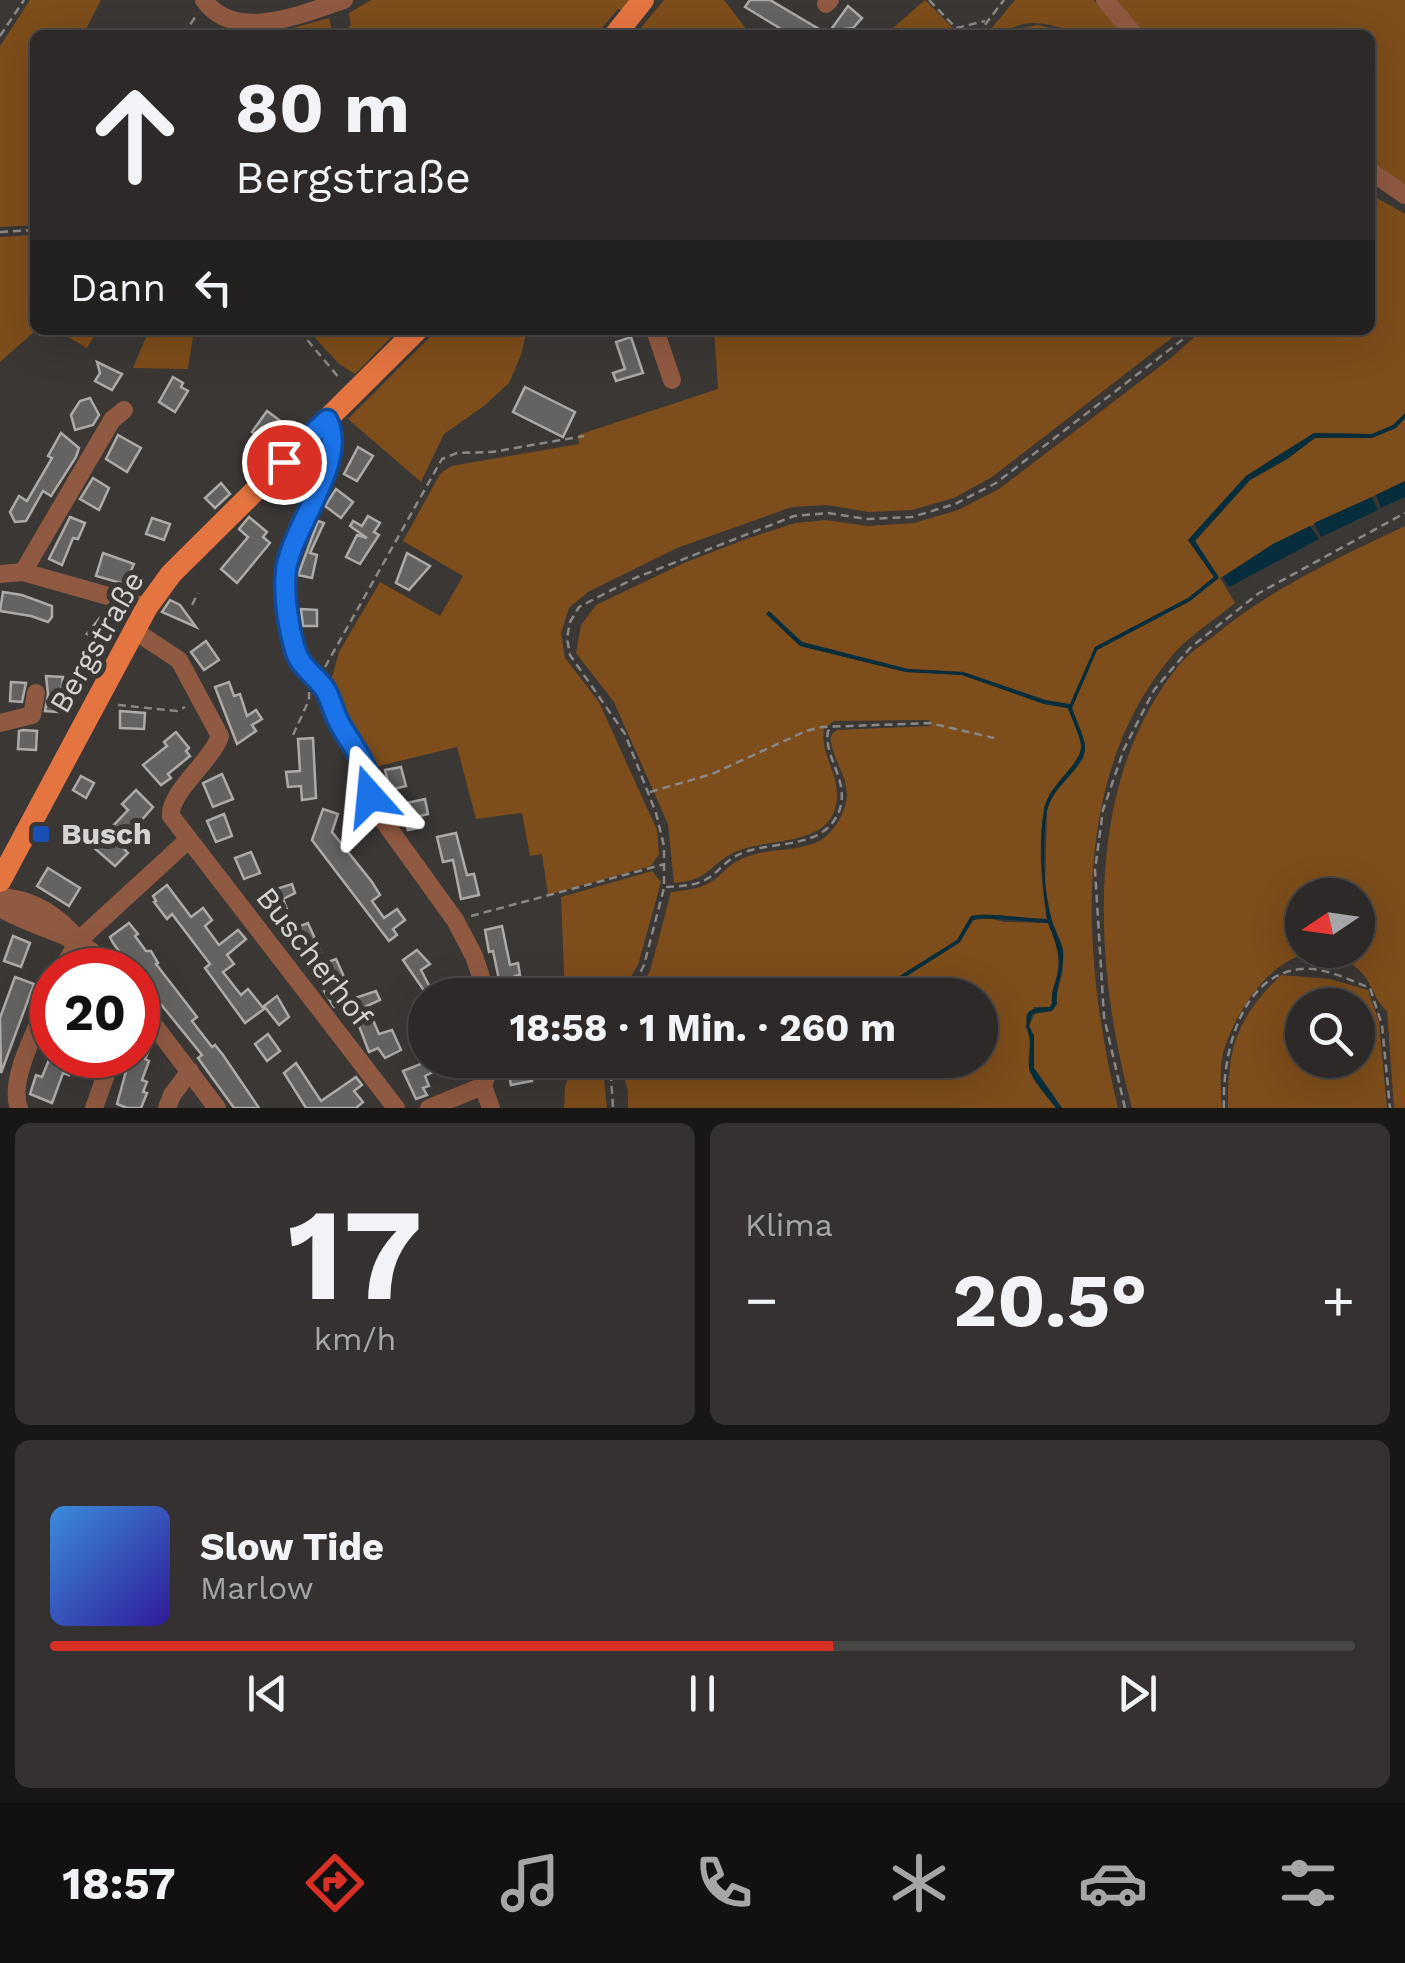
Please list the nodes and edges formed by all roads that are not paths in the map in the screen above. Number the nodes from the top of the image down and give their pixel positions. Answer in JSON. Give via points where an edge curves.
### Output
{"nodes":[{"id":1,"x":344,"y":0,"type":"edge"},
{"id":2,"x":643,"y":0,"type":"edge"},
{"id":3,"x":1104,"y":0,"type":"edge"},
{"id":4,"x":204,"y":1,"type":"edge"},
{"id":5,"x":619,"y":30,"type":"edge"},
{"id":6,"x":1131,"y":30,"type":"edge"},
{"id":7,"x":1375,"y":175,"type":"edge"},
{"id":8,"x":1405,"y":194,"type":"edge"},
{"id":9,"x":412,"y":335,"type":"edge"},
{"id":10,"x":657,"y":335,"type":"edge"},
{"id":11,"x":672,"y":380,"type":"dead end"},
{"id":12,"x":124,"y":410,"type":"dead end"},
{"id":13,"x":327,"y":420,"type":"junction"},
{"id":14,"x":23,"y":572,"type":"junction"},
{"id":15,"x":0,"y":574,"type":"edge"},
{"id":16,"x":147,"y":607,"type":"junction"},
{"id":17,"x":134,"y":631,"type":"junction"},
{"id":18,"x":36,"y":693,"type":"dead end"},
{"id":19,"x":0,"y":723,"type":"edge"},
{"id":20,"x":188,"y":840,"type":"junction"},
{"id":21,"x":0,"y":881,"type":"edge"},
{"id":22,"x":0,"y":898,"type":"edge"},
{"id":23,"x":0,"y":908,"type":"edge"},
{"id":24,"x":78,"y":941,"type":"junction"},
{"id":25,"x":74,"y":948,"type":"edge"},
{"id":26,"x":89,"y":948,"type":"edge"},
{"id":27,"x":481,"y":978,"type":"edge"},
{"id":28,"x":160,"y":1033,"type":"edge"},
{"id":29,"x":30,"y":1046,"type":"edge"},
{"id":30,"x":190,"y":1071,"type":"junction"},
{"id":31,"x":105,"y":1078,"type":"edge"},
{"id":32,"x":486,"y":1078,"type":"edge"},
{"id":33,"x":483,"y":1086,"type":"junction"},
{"id":34,"x":19,"y":1108,"type":"edge"},
{"id":35,"x":94,"y":1108,"type":"edge"},
{"id":36,"x":167,"y":1108,"type":"edge"},
{"id":37,"x":217,"y":1108,"type":"edge"},
{"id":38,"x":396,"y":1108,"type":"edge"},
{"id":39,"x":429,"y":1108,"type":"edge"},
{"id":40,"x":491,"y":1108,"type":"edge"}],
"edges":[{"from":1,"to":4,"type":"street","via":[[258,24],[224,15]]},
{"from":2,"to":5,"type":"main road"},
{"from":3,"to":6,"type":"street"},
{"from":7,"to":8,"type":"street"},
{"from":9,"to":13,"type":"main road","name":"Bergstraße"},
{"from":10,"to":11,"type":"street"},
{"from":12,"to":14,"type":"street"},
{"from":13,"to":16,"type":"main road","name":"Bergstraße","via":[[200,543]]},
{"from":13,"to":27,"type":"street","via":[[332,434],[325,475],[284,579],[292,640],[366,768],[380,816],[455,920]]},
{"from":14,"to":15,"type":"street"},
{"from":14,"to":16,"type":"street"},
{"from":16,"to":17,"type":"main road","name":"Bergstraße"},
{"from":17,"to":20,"type":"street","name":"Buscherhof","via":[[178,660],[220,736],[171,804],[171,816]]},
{"from":17,"to":21,"type":"main road","name":"Bergstraße","via":[[107,700]]},
{"from":18,"to":19,"type":"street","via":[[32,715]]},
{"from":20,"to":24,"type":"street"},
{"from":20,"to":38,"type":"street","name":"Buscherhof"},
{"from":22,"to":24,"type":"street","via":[[62,920]]},
{"from":23,"to":24,"type":"street"},
{"from":24,"to":25,"type":"street"},
{"from":24,"to":26,"type":"street"},
{"from":28,"to":30,"type":"street"},
{"from":29,"to":34,"type":"street","via":[[17,1078]]},
{"from":30,"to":36,"type":"street"},
{"from":30,"to":37,"type":"street"},
{"from":31,"to":35,"type":"street"},
{"from":32,"to":33,"type":"street"},
{"from":33,"to":39,"type":"street"},
{"from":33,"to":40,"type":"street"}]}
